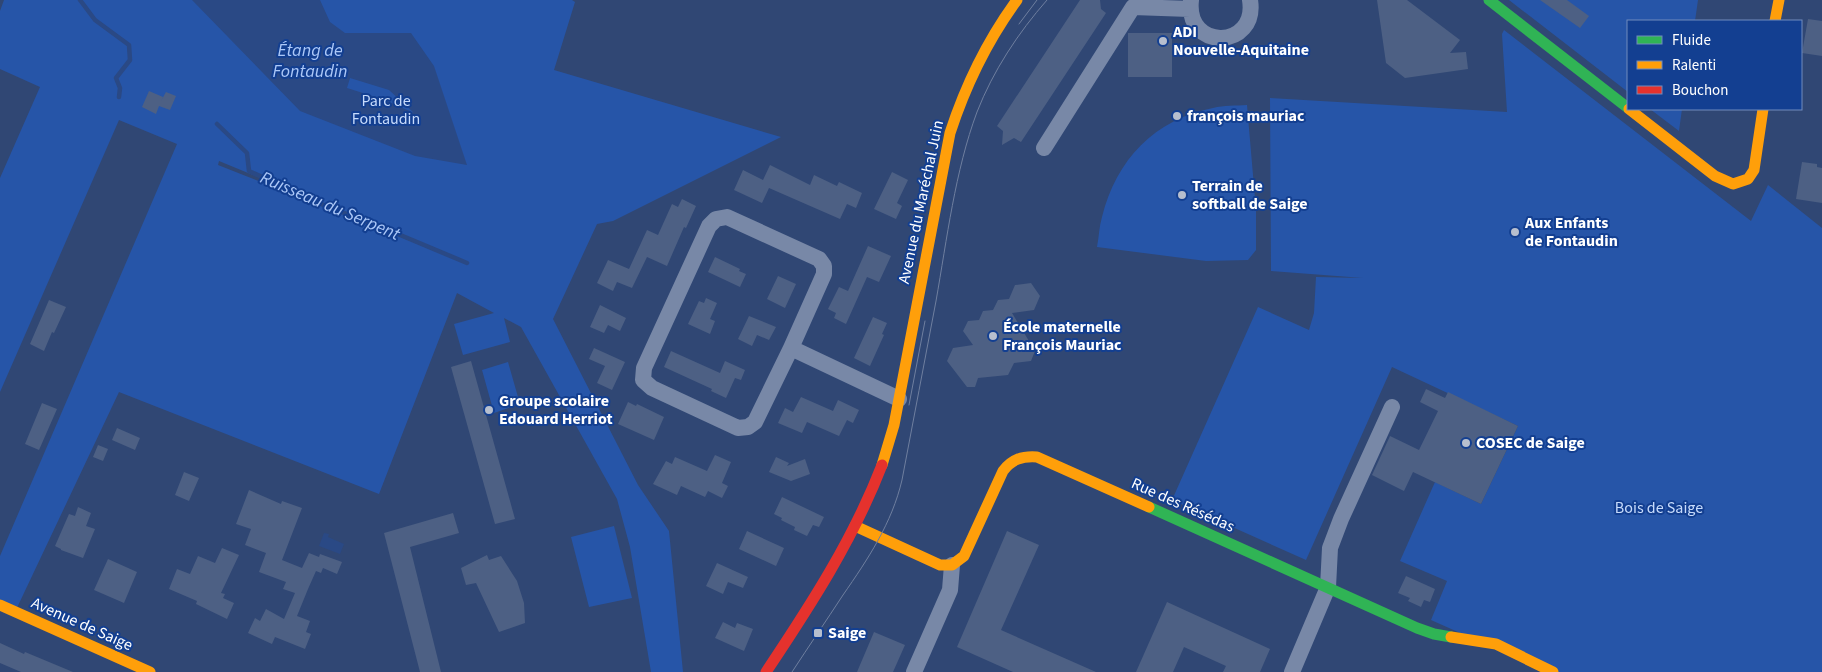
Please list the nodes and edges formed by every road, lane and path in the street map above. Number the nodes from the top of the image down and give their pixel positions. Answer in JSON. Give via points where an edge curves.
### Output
{"nodes":[{"id":1,"x":1017,"y":0,"type":"edge"},
{"id":2,"x":1250,"y":0,"type":"edge"},
{"id":3,"x":1489,"y":0,"type":"edge"},
{"id":4,"x":1779,"y":0,"type":"edge"},
{"id":5,"x":1191,"y":4,"type":"edge"},
{"id":6,"x":1776,"y":20,"type":"edge"},
{"id":7,"x":1627,"y":106,"type":"edge"},
{"id":8,"x":1632,"y":110,"type":"edge"},
{"id":9,"x":1763,"y":110,"type":"edge"},
{"id":10,"x":1044,"y":148,"type":"dead end"},
{"id":11,"x":791,"y":348,"type":"junction"},
{"id":12,"x":899,"y":399,"type":"junction"},
{"id":13,"x":1392,"y":407,"type":"dead end"},
{"id":14,"x":894,"y":425,"type":"junction"},
{"id":15,"x":884,"y":490,"type":"dead end"},
{"id":16,"x":863,"y":526,"type":"junction"},
{"id":17,"x":952,"y":565,"type":"junction"},
{"id":18,"x":1328,"y":587,"type":"junction"},
{"id":19,"x":0,"y":605,"type":"edge"},
{"id":20,"x":1524,"y":665,"type":"edge"},
{"id":21,"x":150,"y":672,"type":"edge"},
{"id":22,"x":766,"y":672,"type":"edge"},
{"id":23,"x":914,"y":672,"type":"edge"},
{"id":24,"x":1292,"y":672,"type":"edge"},
{"id":25,"x":1553,"y":672,"type":"edge"}],
"edges":[{"from":1,"to":12,"type":"street","name":"Avenue du Maréchal Juin","via":[[976,62],[953,124]]},
{"from":2,"to":5,"type":"street","via":[[1250,19],[1237,34],[1227,38],[1201,32],[1192,17]]},
{"from":3,"to":7,"type":"street"},
{"from":4,"to":6,"type":"street"},
{"from":5,"to":10,"type":"street","via":[[1133,7]]},
{"from":8,"to":9,"type":"street","via":[[1715,176],[1734,184],[1748,179],[1754,170]]},
{"from":11,"to":11,"type":"street","via":[[824,274],[822,263],[819,258],[727,217],[716,219],[709,226],[652,350],[643,380],[652,388],[738,428],[748,427],[755,422]]},
{"from":11,"to":12,"type":"street"},
{"from":12,"to":14,"type":"street","name":"Avenue du Maréchal Juin"},
{"from":13,"to":18,"type":"street","via":[[1330,548]]},
{"from":14,"to":15,"type":"street","name":"Avenue du Maréchal Juin","via":[[891,463]]},
{"from":14,"to":16,"type":"street","name":"Avenue du Maréchal Juin"},
{"from":16,"to":17,"type":"street","via":[[936,564]]},
{"from":16,"to":22,"type":"street","name":"Avenue du Maréchal Juin","via":[[840,567],[826,581]]},
{"from":17,"to":18,"type":"street","name":"Rue des Résédas","via":[[964,556],[971,545],[1003,471],[1016,458],[1024,456],[1037,457]]},
{"from":17,"to":23,"type":"street","via":[[950,590]]},
{"from":18,"to":20,"type":"street","name":"Rue des Résédas","via":[[1434,634],[1496,644]]},
{"from":18,"to":24,"type":"street"},
{"from":19,"to":21,"type":"street","name":"Avenue de Saige"},
{"from":20,"to":25,"type":"street","name":"Rue des Résédas"}]}
